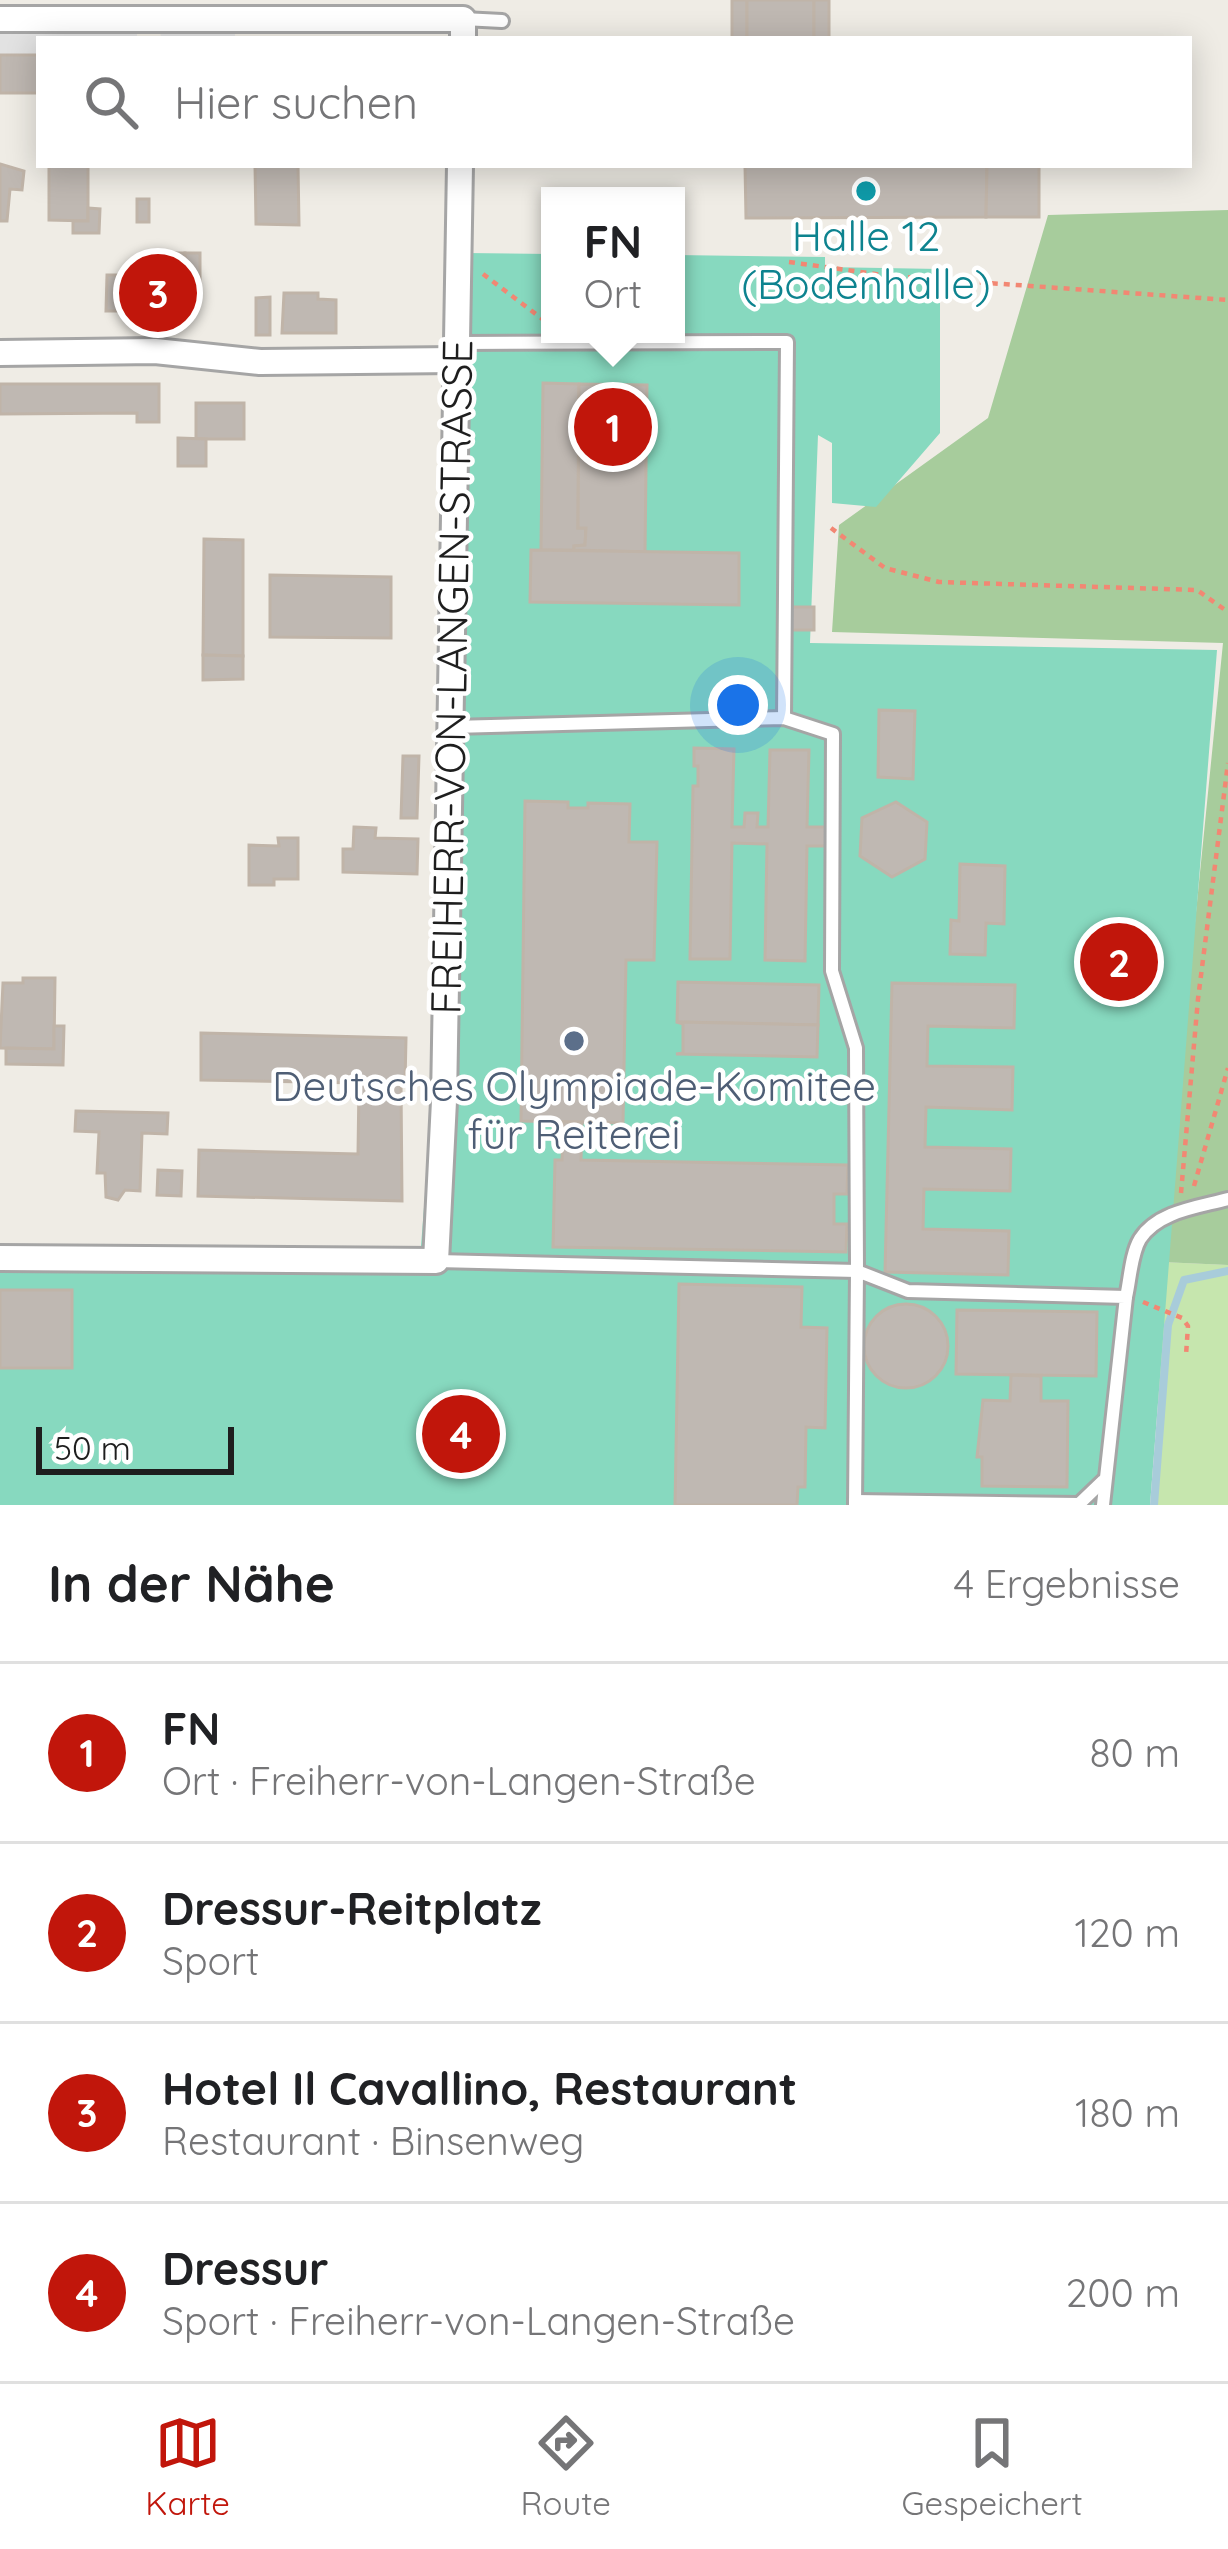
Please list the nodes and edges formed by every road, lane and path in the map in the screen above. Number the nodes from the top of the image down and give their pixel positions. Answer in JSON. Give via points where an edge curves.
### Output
{"nodes":[{"id":1,"x":0,"y":19,"type":"edge"},
{"id":2,"x":502,"y":21,"type":"dead end"},
{"id":3,"x":463,"y":29,"type":"edge"},
{"id":4,"x":460,"y":168,"type":"edge"},
{"id":5,"x":458,"y":255,"type":"junction"},
{"id":6,"x":789,"y":262,"type":"dead end"},
{"id":7,"x":1228,"y":300,"type":"edge"},
{"id":8,"x":541,"y":318,"type":"edge"},
{"id":9,"x":457,"y":352,"type":"junction"},
{"id":10,"x":0,"y":353,"type":"edge"},
{"id":11,"x":831,"y":528,"type":"dead end"},
{"id":12,"x":1227,"y":611,"type":"edge"},
{"id":13,"x":784,"y":718,"type":"junction"},
{"id":14,"x":452,"y":727,"type":"junction"},
{"id":15,"x":1228,"y":764,"type":"edge"},
{"id":16,"x":1228,"y":1068,"type":"edge"},
{"id":17,"x":1228,"y":1199,"type":"edge"},
{"id":18,"x":1180,"y":1212,"type":"junction"},
{"id":19,"x":0,"y":1258,"type":"edge"},
{"id":20,"x":436,"y":1261,"type":"junction"},
{"id":21,"x":857,"y":1271,"type":"junction"},
{"id":22,"x":1126,"y":1297,"type":"junction"},
{"id":23,"x":1156,"y":1305,"type":"dead end"},
{"id":24,"x":1186,"y":1354,"type":"dead end"},
{"id":25,"x":1104,"y":1480,"type":"junction"},
{"id":26,"x":855,"y":1503,"type":"edge"},
{"id":27,"x":1102,"y":1505,"type":"edge"}],
"edges":[{"from":1,"to":3,"type":"street"},
{"from":2,"to":3,"type":"lane"},
{"from":4,"to":5,"type":"street","name":"FREIHERR-VON-LANGEN-STRASSE"},
{"from":5,"to":8,"type":"path"},
{"from":5,"to":9,"type":"street","name":"FREIHERR-VON-LANGEN-STRASSE"},
{"from":6,"to":7,"type":"path"},
{"from":9,"to":10,"type":"street","via":[[260,362],[155,351]]},
{"from":9,"to":13,"type":"lane","via":[[787,342]]},
{"from":9,"to":14,"type":"street","name":"FREIHERR-VON-LANGEN-STRASSE"},
{"from":11,"to":12,"type":"path","via":[[886,568],[939,582],[1196,590]]},
{"from":13,"to":14,"type":"lane"},
{"from":13,"to":21,"type":"lane","via":[[833,734],[832,971],[856,1048]]},
{"from":14,"to":20,"type":"street","name":"FREIHERR-VON-LANGEN-STRASSE"},
{"from":15,"to":18,"type":"path"},
{"from":16,"to":18,"type":"path"},
{"from":17,"to":18,"type":"lane"},
{"from":18,"to":22,"type":"lane","via":[[1138,1240]]},
{"from":19,"to":20,"type":"street"},
{"from":20,"to":21,"type":"lane"},
{"from":21,"to":22,"type":"lane","via":[[908,1291]]},
{"from":21,"to":26,"type":"lane"},
{"from":22,"to":25,"type":"lane"},
{"from":23,"to":24,"type":"path","via":[[1188,1325]]},
{"from":25,"to":26,"type":"lane","via":[[1079,1504]]},
{"from":25,"to":27,"type":"lane"}]}
